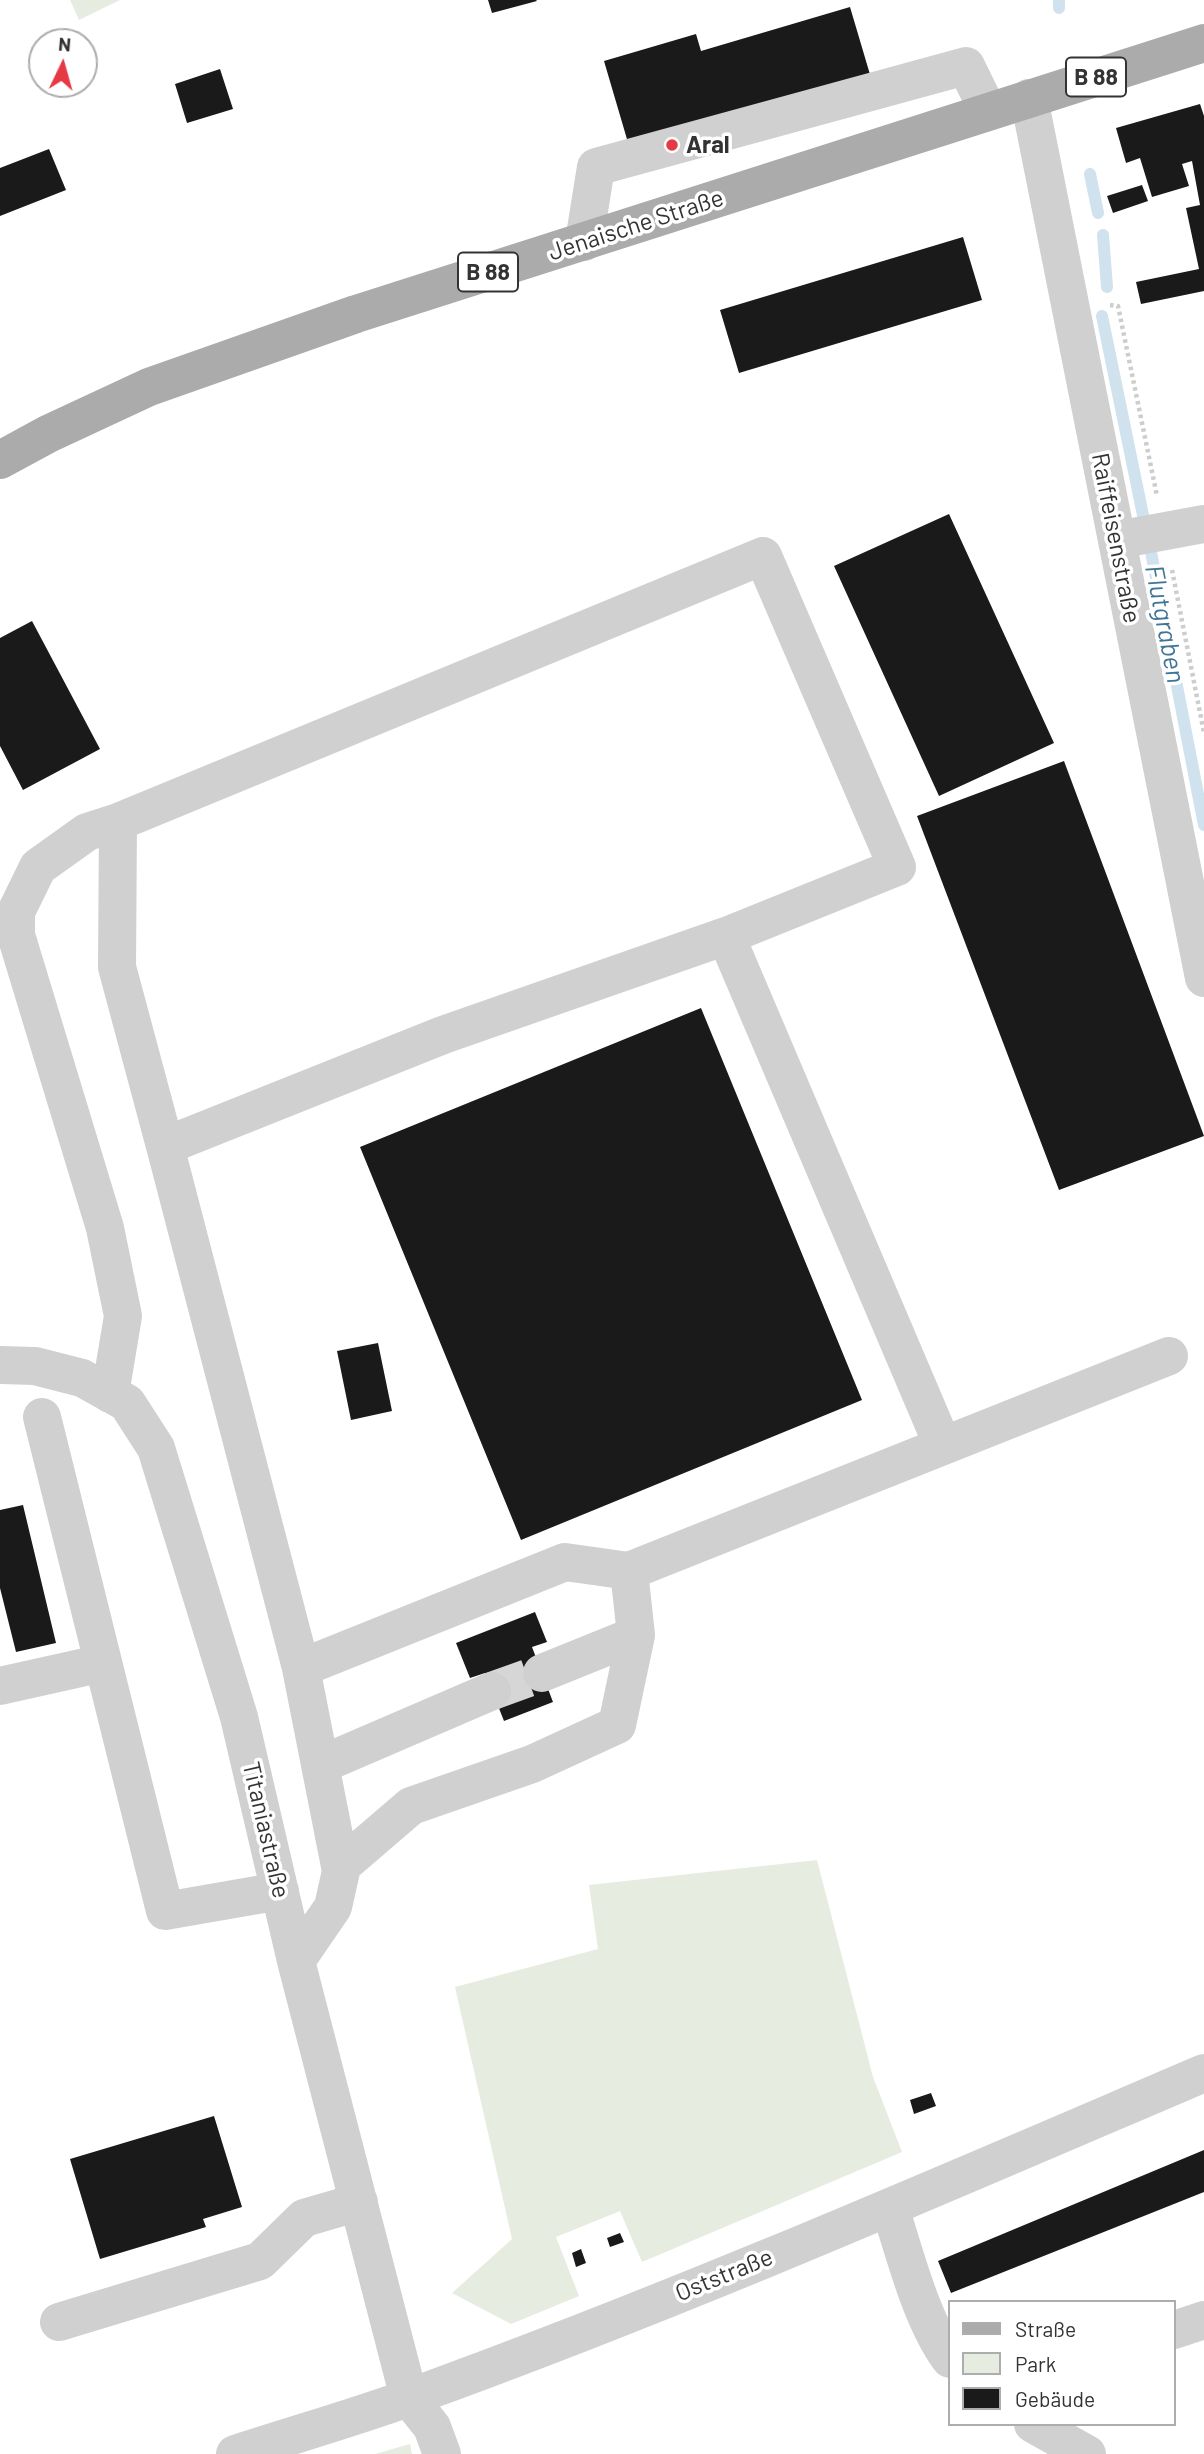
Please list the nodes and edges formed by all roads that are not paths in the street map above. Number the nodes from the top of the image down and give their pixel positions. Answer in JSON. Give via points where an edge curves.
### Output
{"nodes":[{"id":1,"x":1204,"y":43,"type":"edge"},
{"id":2,"x":1029,"y":98,"type":"junction"},
{"id":3,"x":988,"y":111,"type":"junction"},
{"id":4,"x":584,"y":242,"type":"junction"},
{"id":5,"x":0,"y":460,"type":"edge"},
{"id":6,"x":1204,"y":524,"type":"edge"},
{"id":7,"x":1117,"y":541,"type":"junction"},
{"id":8,"x":118,"y":822,"type":"junction"},
{"id":9,"x":726,"y":936,"type":"junction"},
{"id":10,"x":1204,"y":978,"type":"edge"},
{"id":11,"x":165,"y":1146,"type":"junction"},
{"id":12,"x":1169,"y":1356,"type":"dead end"},
{"id":13,"x":0,"y":1365,"type":"edge"},
{"id":14,"x":110,"y":1394,"type":"junction"},
{"id":15,"x":42,"y":1417,"type":"dead end"},
{"id":16,"x":943,"y":1446,"type":"junction"},
{"id":17,"x":629,"y":1571,"type":"junction"},
{"id":18,"x":636,"y":1635,"type":"junction"},
{"id":19,"x":103,"y":1663,"type":"junction"},
{"id":20,"x":301,"y":1668,"type":"junction"},
{"id":21,"x":542,"y":1673,"type":"tunnel mouth"},
{"id":22,"x":0,"y":1686,"type":"edge"},
{"id":23,"x":492,"y":1691,"type":"tunnel mouth"},
{"id":24,"x":320,"y":1765,"type":"junction"},
{"id":25,"x":340,"y":1867,"type":"junction"},
{"id":26,"x":280,"y":1891,"type":"junction"},
{"id":27,"x":296,"y":1961,"type":"junction"},
{"id":28,"x":1204,"y":2073,"type":"edge"},
{"id":29,"x":359,"y":2202,"type":"junction"},
{"id":30,"x":890,"y":2208,"type":"junction"},
{"id":31,"x":1204,"y":2320,"type":"edge"},
{"id":32,"x":60,"y":2322,"type":"dead end"},
{"id":33,"x":1176,"y":2329,"type":"edge"},
{"id":34,"x":948,"y":2355,"type":"edge"},
{"id":35,"x":409,"y":2398,"type":"junction"},
{"id":36,"x":1037,"y":2426,"type":"edge"},
{"id":37,"x":234,"y":2454,"type":"edge"},
{"id":38,"x":442,"y":2454,"type":"edge"},
{"id":39,"x":1087,"y":2454,"type":"edge"}],
"edges":[{"from":1,"to":2,"type":"main road","name":"Jenaische Straße","number":"B 88"},
{"from":2,"to":3,"type":"main road","name":"Jenaische Straße","number":"B 88"},
{"from":2,"to":7,"type":"street","name":"Raiffeisenstraße"},
{"from":3,"to":4,"type":"main road","name":"Jenaische Straße","number":"B 88"},
{"from":3,"to":4,"type":"street","via":[[966,66],[596,167]]},
{"from":4,"to":5,"type":"main road","name":"Jenaische Straße","number":"B 88","via":[[356,314],[149,387]]},
{"from":6,"to":7,"type":"street"},
{"from":7,"to":10,"type":"street","name":"Raiffeisenstraße"},
{"from":8,"to":9,"type":"street","via":[[763,556],[897,867]]},
{"from":8,"to":11,"type":"street","via":[[117,967]]},
{"from":8,"to":14,"type":"street","via":[[87,832],[38,867],[16,912],[16,935],[105,1228],[123,1316]]},
{"from":9,"to":11,"type":"street","via":[[443,1035]]},
{"from":9,"to":16,"type":"street"},
{"from":11,"to":20,"type":"street"},
{"from":12,"to":16,"type":"street"},
{"from":13,"to":14,"type":"street","name":"Titaniastraße","via":[[35,1366],[82,1378]]},
{"from":14,"to":26,"type":"street","name":"Titaniastraße","via":[[127,1403],[156,1448],[240,1717]]},
{"from":15,"to":19,"type":"street"},
{"from":16,"to":17,"type":"street"},
{"from":17,"to":18,"type":"street"},
{"from":17,"to":20,"type":"street","via":[[565,1562]]},
{"from":18,"to":21,"type":"street"},
{"from":18,"to":25,"type":"street","via":[[617,1725],[532,1764],[411,1806]]},
{"from":19,"to":22,"type":"street"},
{"from":19,"to":26,"type":"street","via":[[165,1911]]},
{"from":20,"to":24,"type":"street"},
{"from":23,"to":24,"type":"street"},
{"from":24,"to":25,"type":"street"},
{"from":25,"to":27,"type":"street","via":[[333,1907]]},
{"from":26,"to":27,"type":"street","name":"Titaniastraße"},
{"from":27,"to":29,"type":"street","name":"Titaniastraße"},
{"from":28,"to":30,"type":"street","name":"Oststraße"},
{"from":29,"to":32,"type":"street","via":[[304,2218],[260,2261]]},
{"from":29,"to":35,"type":"street","name":"Titaniastraße"},
{"from":30,"to":34,"type":"street","via":[[919,2295]]},
{"from":30,"to":35,"type":"street","name":"Oststraße"},
{"from":31,"to":33,"type":"street"},
{"from":35,"to":37,"type":"street","name":"Oststraße"},
{"from":35,"to":38,"type":"street","via":[[432,2427]]},
{"from":36,"to":39,"type":"street"}]}
